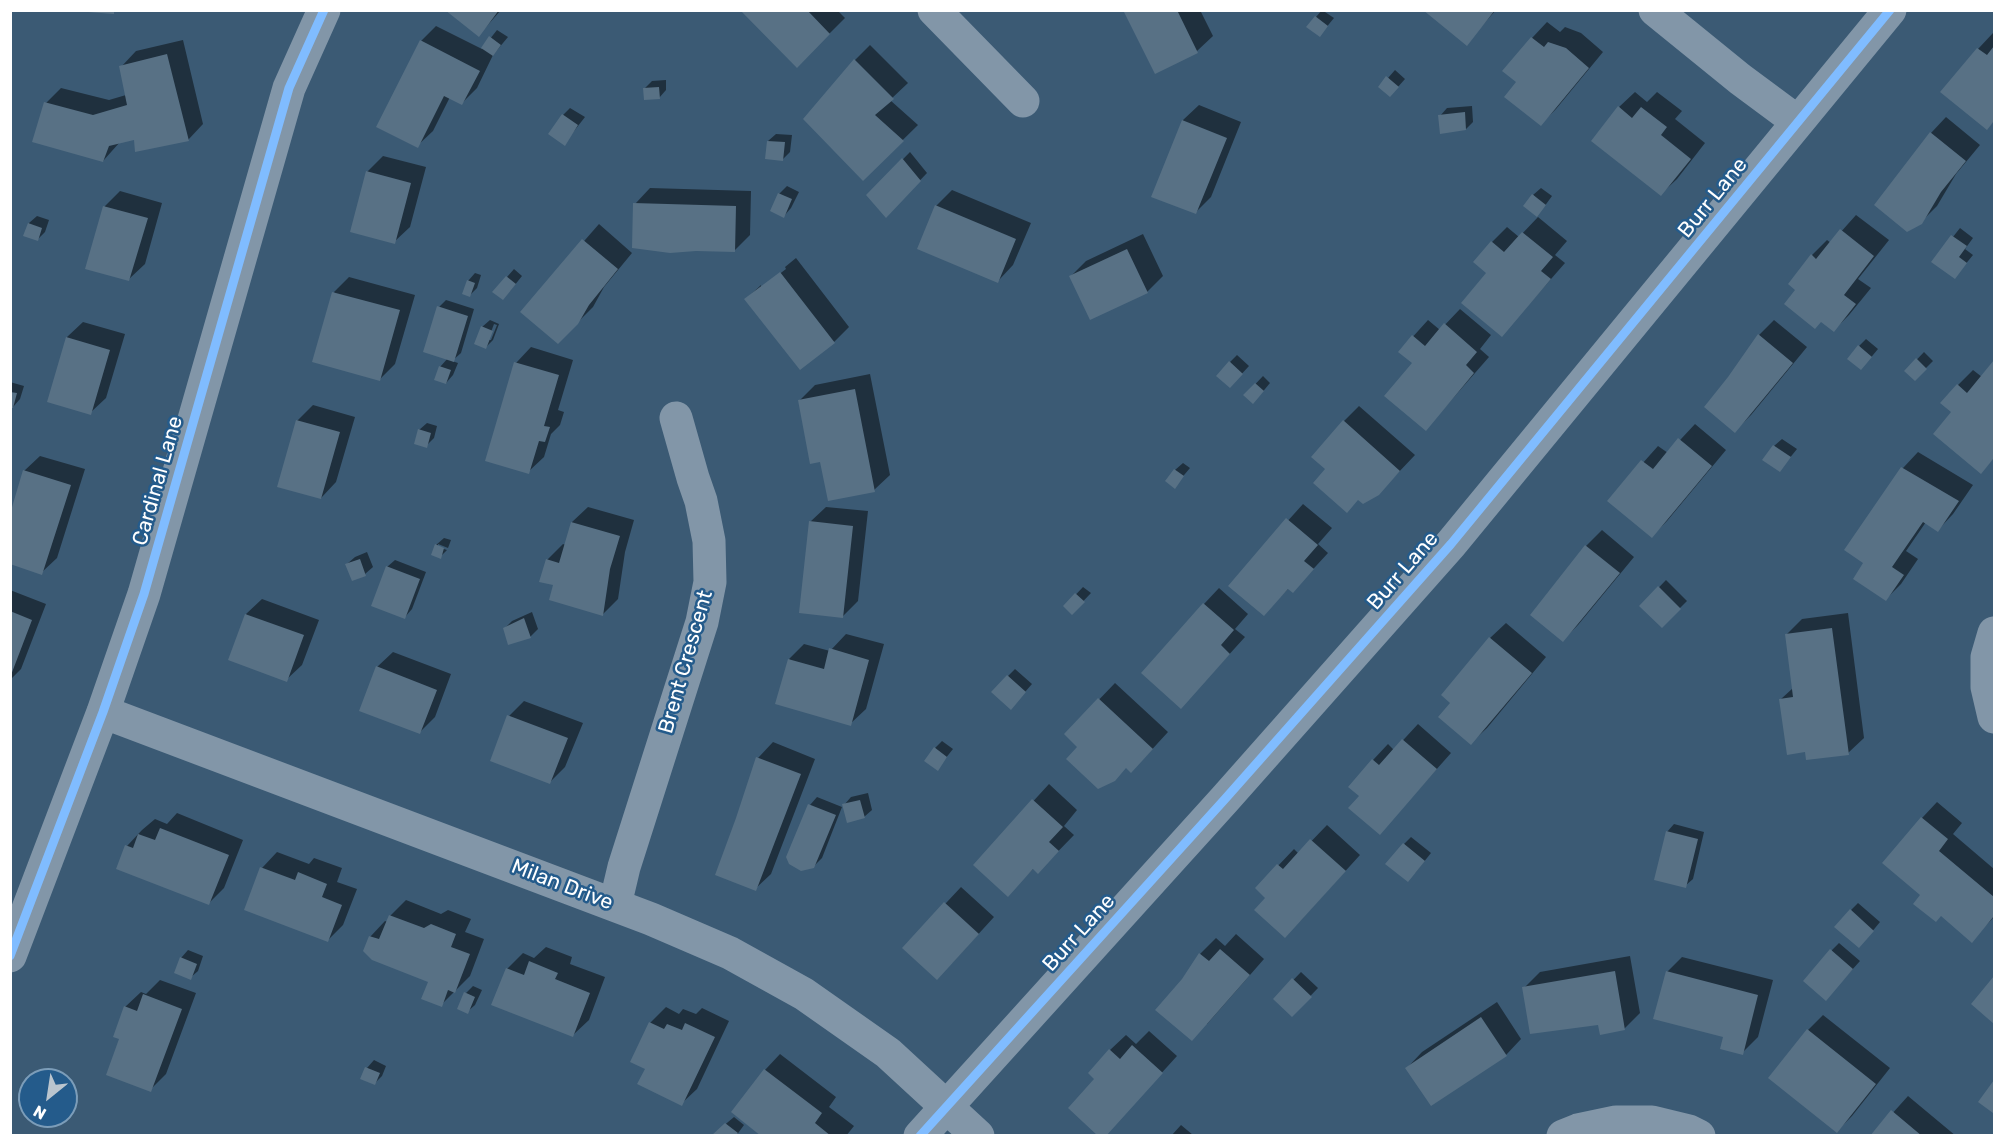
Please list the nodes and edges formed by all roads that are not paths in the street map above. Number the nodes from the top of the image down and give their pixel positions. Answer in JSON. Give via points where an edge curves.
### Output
{"nodes":[{"id":1,"x":324,"y":10,"type":"edge"},
{"id":2,"x":934,"y":10,"type":"edge"},
{"id":3,"x":1655,"y":10,"type":"edge"},
{"id":4,"x":1890,"y":10,"type":"edge"},
{"id":5,"x":1023,"y":101,"type":"dead end"},
{"id":6,"x":1798,"y":122,"type":"junction"},
{"id":7,"x":676,"y":418,"type":"dead end"},
{"id":8,"x":1995,"y":633,"type":"edge"},
{"id":9,"x":102,"y":712,"type":"junction"},
{"id":10,"x":1995,"y":717,"type":"edge"},
{"id":11,"x":615,"y":905,"type":"junction"},
{"id":12,"x":10,"y":956,"type":"edge"},
{"id":13,"x":946,"y":1106,"type":"junction"},
{"id":14,"x":920,"y":1136,"type":"edge"},
{"id":15,"x":978,"y":1136,"type":"edge"},
{"id":16,"x":1563,"y":1136,"type":"edge"},
{"id":17,"x":1699,"y":1136,"type":"edge"}],
"edges":[{"from":1,"to":9,"type":"street","name":"Cardinal Lane","via":[[288,88],[144,594]]},
{"from":2,"to":5,"type":"street"},
{"from":3,"to":6,"type":"street"},
{"from":4,"to":6,"type":"street","name":"Burr Lane"},
{"from":6,"to":13,"type":"street","name":"Burr Lane","via":[[1451,544],[1226,800]]},
{"from":7,"to":11,"type":"street","name":"Brent Crescent","via":[[703,511],[709,541],[710,582],[702,622]]},
{"from":8,"to":10,"type":"street","via":[[1987,657],[1987,687]]},
{"from":9,"to":11,"type":"street","name":"Milan Drive"},
{"from":9,"to":12,"type":"street","name":"Cardinal Lane"},
{"from":11,"to":13,"type":"street","name":"Milan Drive","via":[[730,953],[804,994],[888,1053]]},
{"from":13,"to":14,"type":"street","name":"Burr Lane"},
{"from":13,"to":15,"type":"street","name":"Milan Drive"},
{"from":16,"to":17,"type":"street","via":[[1616,1122],[1652,1122]]}]}
